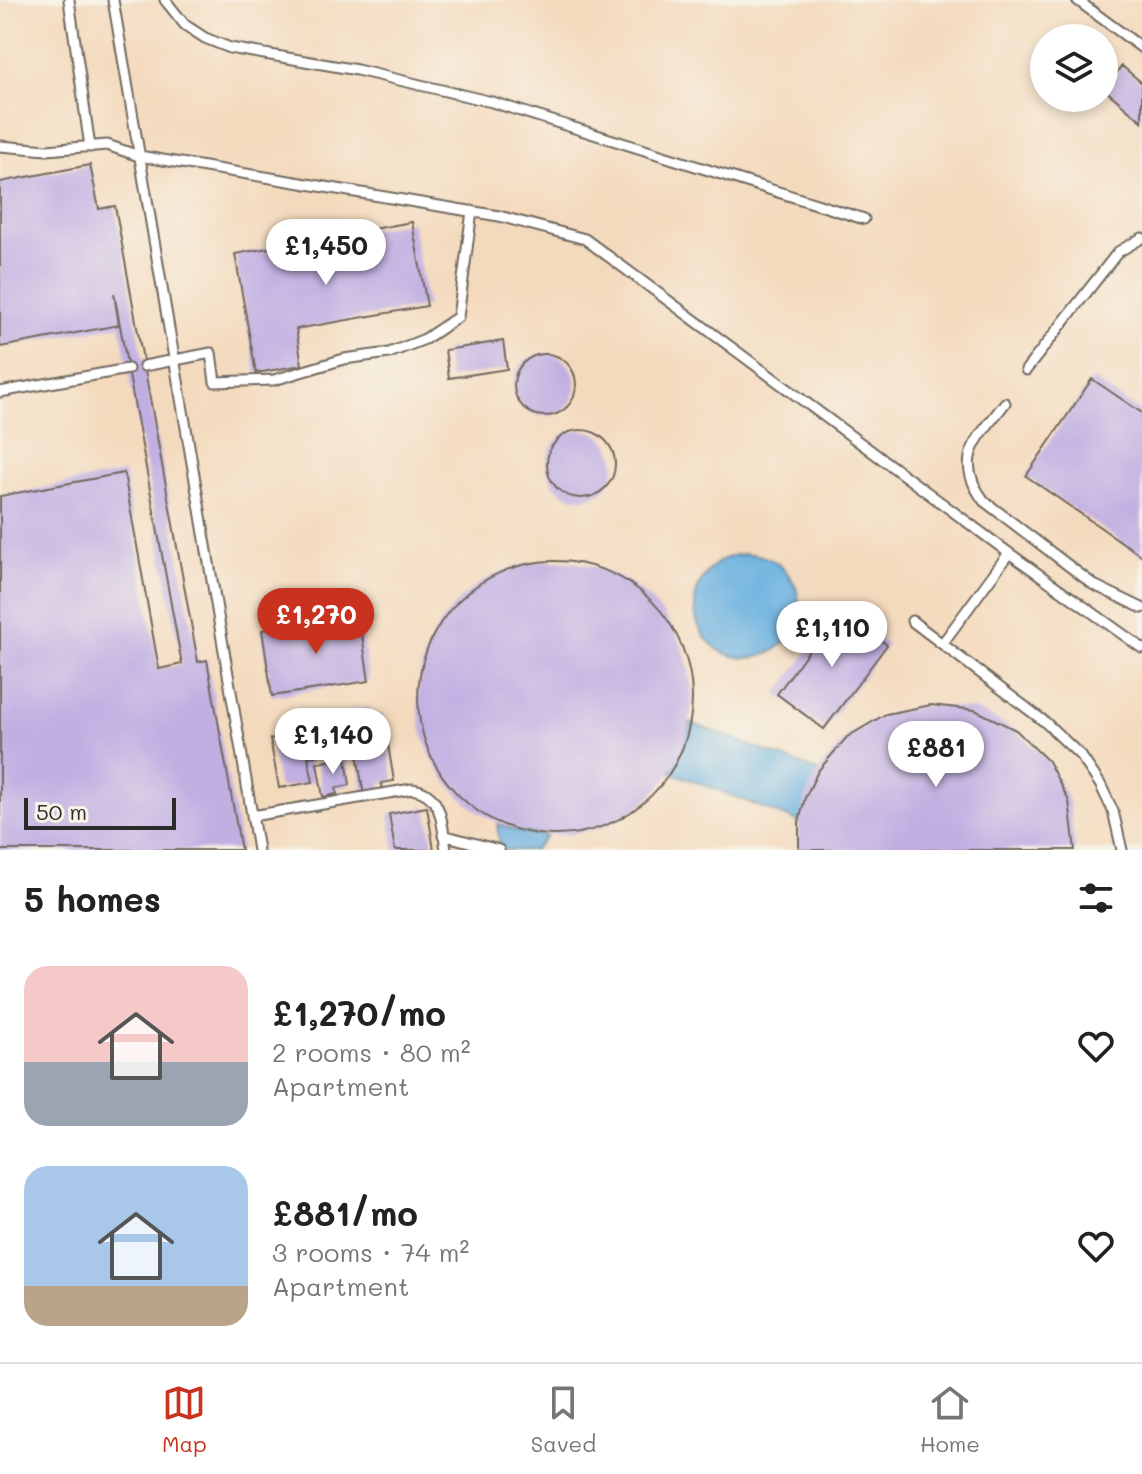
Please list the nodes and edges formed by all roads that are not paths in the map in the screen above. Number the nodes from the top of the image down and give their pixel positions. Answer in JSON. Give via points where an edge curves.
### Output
{"nodes":[{"id":1,"x":69,"y":0,"type":"edge"},
{"id":2,"x":113,"y":0,"type":"edge"},
{"id":3,"x":165,"y":0,"type":"edge"},
{"id":4,"x":1077,"y":0,"type":"edge"},
{"id":5,"x":1142,"y":48,"type":"edge"},
{"id":6,"x":0,"y":146,"type":"edge"},
{"id":7,"x":90,"y":147,"type":"junction"},
{"id":8,"x":139,"y":156,"type":"junction"},
{"id":9,"x":472,"y":211,"type":"junction"},
{"id":10,"x":864,"y":219,"type":"dead end"},
{"id":11,"x":1142,"y":238,"type":"edge"},
{"id":12,"x":174,"y":359,"type":"junction"},
{"id":13,"x":144,"y":366,"type":"dead end"},
{"id":14,"x":128,"y":369,"type":"dead end"},
{"id":15,"x":1026,"y":370,"type":"dead end"},
{"id":16,"x":0,"y":392,"type":"edge"},
{"id":17,"x":1005,"y":403,"type":"dead end"},
{"id":18,"x":1009,"y":553,"type":"junction"},
{"id":19,"x":1142,"y":608,"type":"edge"},
{"id":20,"x":912,"y":621,"type":"dead end"},
{"id":21,"x":942,"y":644,"type":"junction"},
{"id":22,"x":1142,"y":648,"type":"edge"},
{"id":23,"x":252,"y":816,"type":"junction"},
{"id":24,"x":443,"y":835,"type":"junction"},
{"id":25,"x":258,"y":850,"type":"edge"},
{"id":26,"x":446,"y":850,"type":"edge"},
{"id":27,"x":497,"y":850,"type":"edge"},
{"id":28,"x":1122,"y":850,"type":"edge"}],
"edges":[{"from":1,"to":7,"type":"lane"},
{"from":2,"to":8,"type":"lane"},
{"from":3,"to":10,"type":"lane","via":[[185,25],[230,48],[357,70],[492,102]]},
{"from":4,"to":5,"type":"lane"},
{"from":6,"to":7,"type":"lane"},
{"from":7,"to":8,"type":"lane","via":[[107,145]]},
{"from":8,"to":9,"type":"lane"},
{"from":8,"to":12,"type":"lane"},
{"from":9,"to":12,"type":"lane","via":[[458,317],[425,339],[389,353],[344,359],[274,380],[215,382],[211,353]]},
{"from":9,"to":18,"type":"lane","via":[[585,239]]},
{"from":11,"to":15,"type":"lane","via":[[1118,252]]},
{"from":12,"to":13,"type":"lane"},
{"from":12,"to":23,"type":"lane"},
{"from":14,"to":16,"type":"lane"},
{"from":17,"to":19,"type":"lane","via":[[971,453],[968,472],[975,488],[984,501],[1083,578]]},
{"from":18,"to":21,"type":"lane"},
{"from":18,"to":22,"type":"lane"},
{"from":20,"to":21,"type":"lane"},
{"from":21,"to":28,"type":"lane","via":[[1081,756],[1113,811]]},
{"from":23,"to":24,"type":"lane","via":[[424,790],[439,809]]},
{"from":23,"to":25,"type":"lane"},
{"from":24,"to":26,"type":"lane"},
{"from":24,"to":27,"type":"lane"}]}
